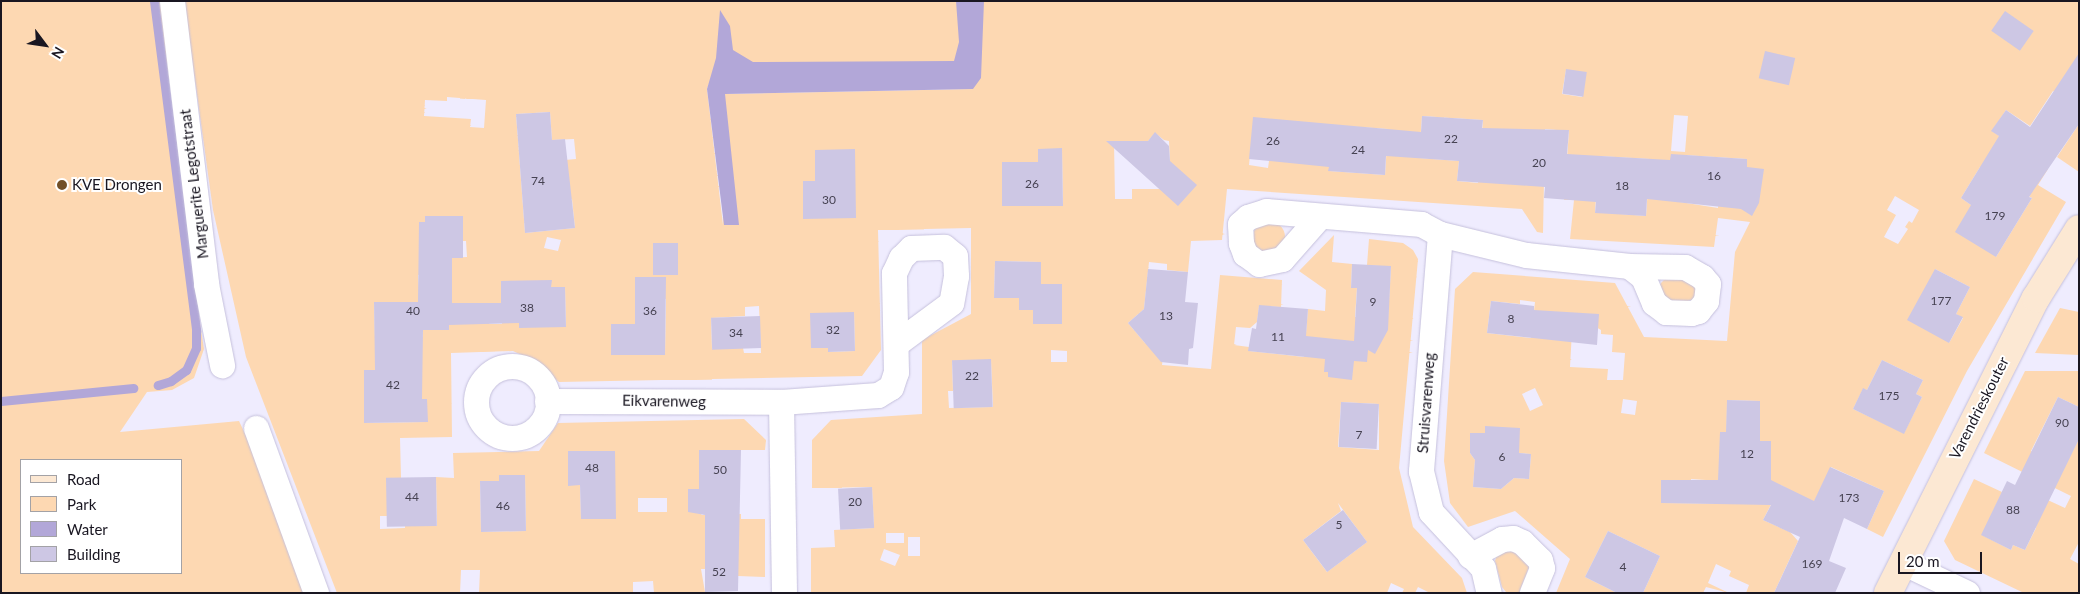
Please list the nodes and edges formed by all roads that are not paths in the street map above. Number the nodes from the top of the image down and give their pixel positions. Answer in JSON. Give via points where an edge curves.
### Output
{"nodes":[{"id":1,"x":172,"y":1,"type":"edge"},
{"id":2,"x":1319,"y":217,"type":"dead end"},
{"id":3,"x":2079,"y":229,"type":"edge"},
{"id":4,"x":1440,"y":234,"type":"junction"},
{"id":5,"x":1629,"y":266,"type":"dead end"},
{"id":6,"x":896,"y":343,"type":"dead end"},
{"id":7,"x":222,"y":365,"type":"dead end"},
{"id":8,"x":547,"y":401,"type":"dead end"},
{"id":9,"x":781,"y":402,"type":"junction"},
{"id":10,"x":256,"y":428,"type":"dead end"},
{"id":11,"x":1470,"y":556,"type":"junction"},
{"id":12,"x":1902,"y":562,"type":"junction"},
{"id":13,"x":316,"y":593,"type":"edge"},
{"id":14,"x":784,"y":593,"type":"edge"},
{"id":15,"x":1489,"y":593,"type":"edge"},
{"id":16,"x":1532,"y":593,"type":"edge"},
{"id":17,"x":1888,"y":593,"type":"edge"},
{"id":18,"x":1967,"y":593,"type":"edge"}],
"edges":[{"from":1,"to":7,"type":"street","name":"Marguerite Legotstraat","via":[[206,284]]},
{"from":2,"to":4,"type":"street","via":[[1421,224]]},
{"from":3,"to":12,"type":"street","name":"Varendrieskouter","via":[[2036,298]]},
{"from":4,"to":5,"type":"street","via":[[1526,255]]},
{"from":4,"to":11,"type":"street","name":"Struisvarenweg","via":[[1421,471],[1432,512]]},
{"from":6,"to":9,"type":"street","name":"Eikvarenweg","via":[[896,372],[891,387],[878,395]]},
{"from":8,"to":9,"type":"street","name":"Eikvarenweg"},
{"from":9,"to":14,"type":"street"},
{"from":10,"to":13,"type":"street"},
{"from":11,"to":15,"type":"street","name":"Struisvarenweg","via":[[1483,568]]},
{"from":11,"to":16,"type":"street","via":[[1502,538],[1522,542],[1536,556],[1542,568]]},
{"from":12,"to":17,"type":"street","name":"Varendrieskouter"},
{"from":12,"to":18,"type":"street"}]}
